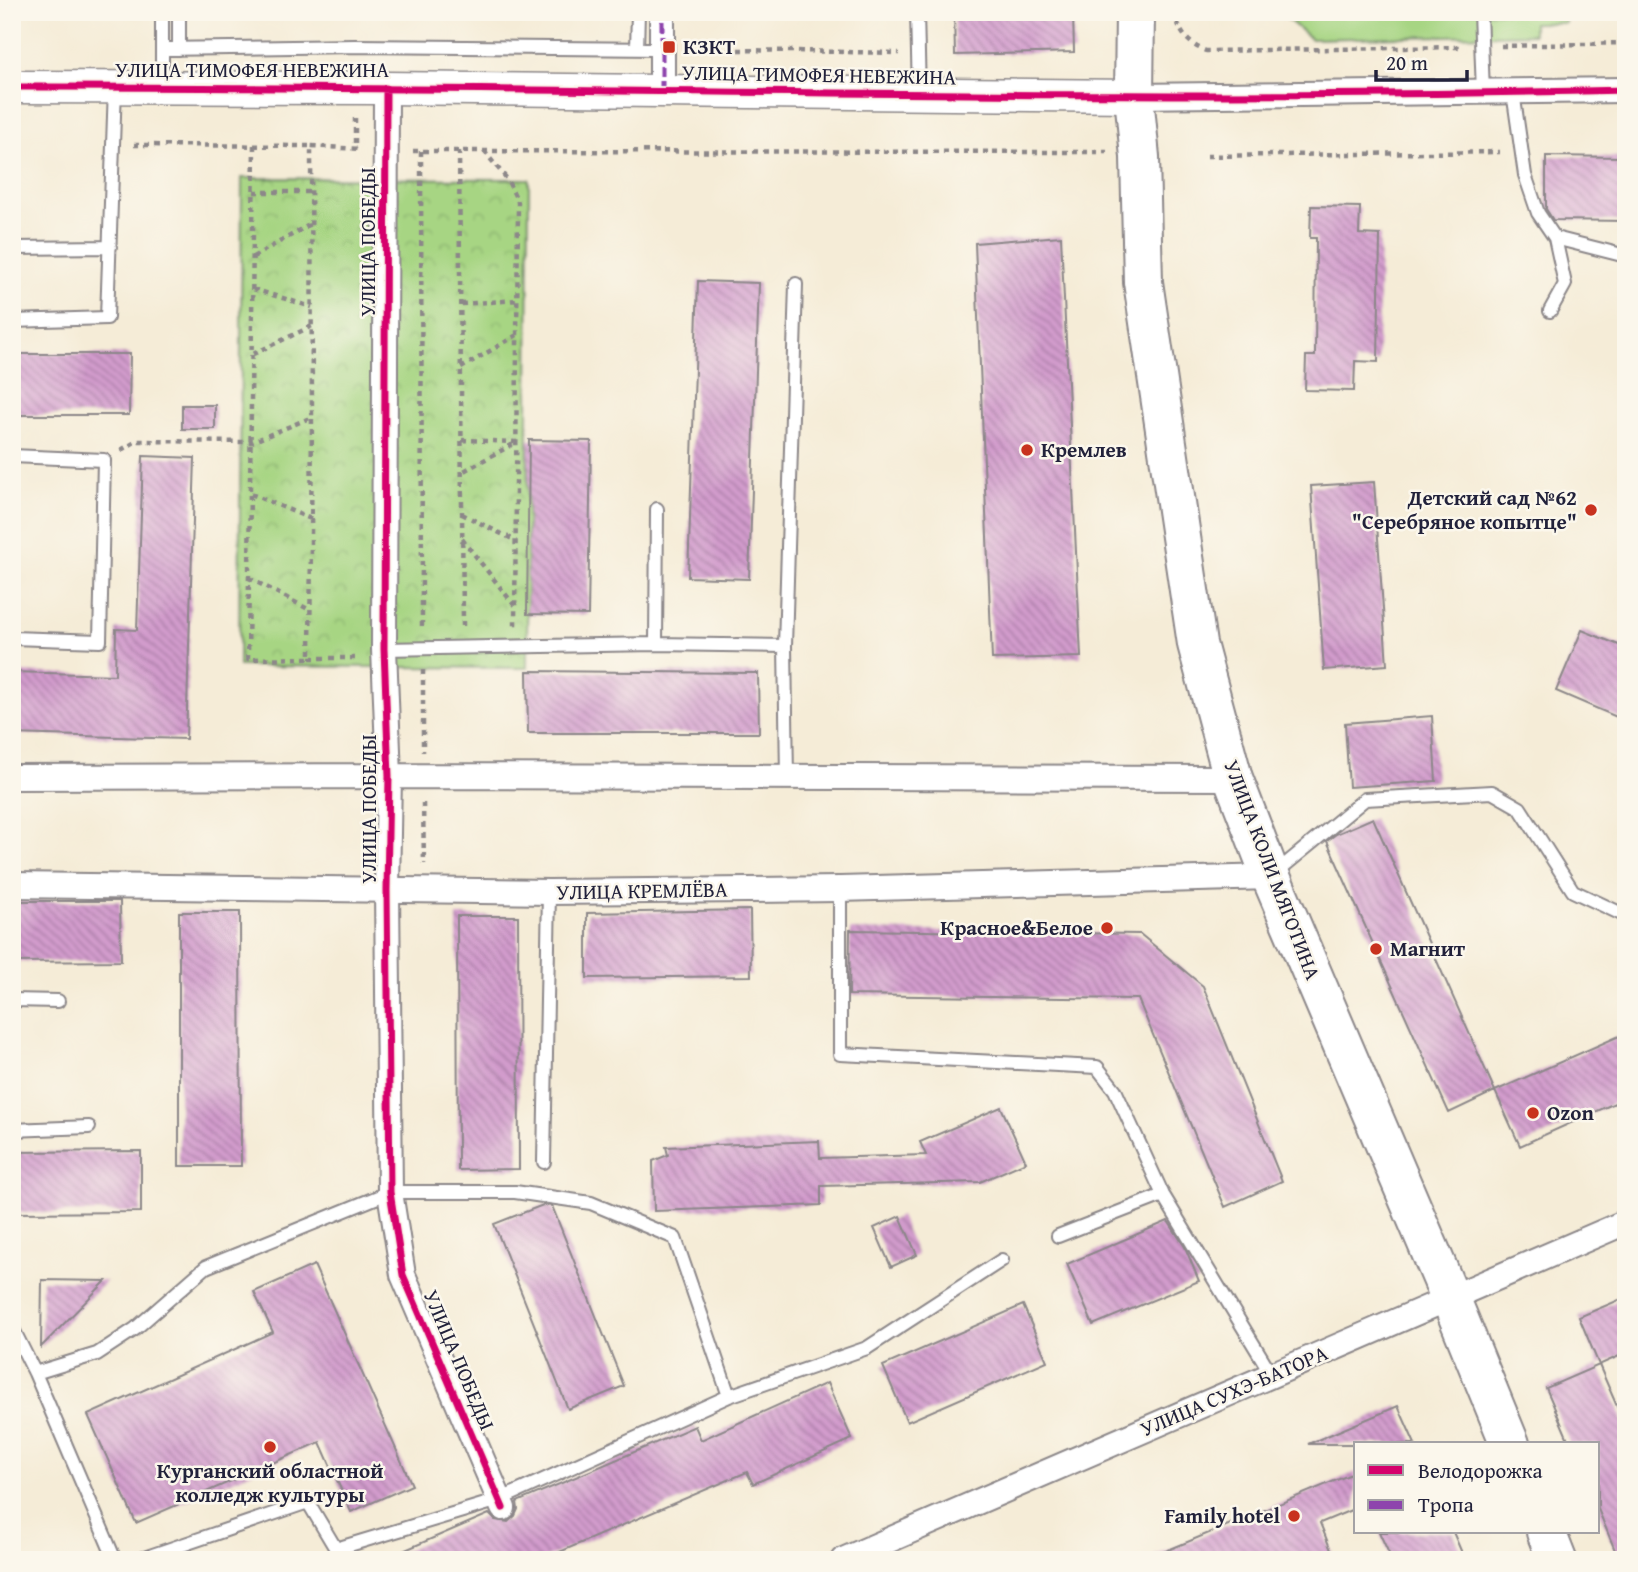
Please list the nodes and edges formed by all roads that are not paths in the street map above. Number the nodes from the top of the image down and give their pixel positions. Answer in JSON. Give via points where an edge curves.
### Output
{"nodes":[{"id":1,"x":162,"y":12,"type":"edge"},
{"id":2,"x":179,"y":12,"type":"edge"},
{"id":3,"x":638,"y":12,"type":"edge"},
{"id":4,"x":917,"y":12,"type":"edge"},
{"id":5,"x":1135,"y":12,"type":"edge"},
{"id":6,"x":1480,"y":12,"type":"edge"},
{"id":7,"x":665,"y":13,"type":"edge"},
{"id":8,"x":179,"y":48,"type":"junction"},
{"id":9,"x":162,"y":49,"type":"junction"},
{"id":10,"x":637,"y":49,"type":"junction"},
{"id":11,"x":662,"y":49,"type":"junction"},
{"id":12,"x":162,"y":86,"type":"junction"},
{"id":13,"x":12,"y":87,"type":"edge"},
{"id":14,"x":115,"y":87,"type":"junction"},
{"id":15,"x":386,"y":88,"type":"junction"},
{"id":16,"x":1626,"y":90,"type":"edge"},
{"id":17,"x":662,"y":91,"type":"junction"},
{"id":18,"x":1513,"y":92,"type":"junction"},
{"id":19,"x":1483,"y":93,"type":"junction"},
{"id":20,"x":919,"y":94,"type":"junction"},
{"id":21,"x":1133,"y":96,"type":"junction"},
{"id":22,"x":1555,"y":238,"type":"junction"},
{"id":23,"x":110,"y":247,"type":"junction"},
{"id":24,"x":12,"y":248,"type":"edge"},
{"id":25,"x":1626,"y":256,"type":"edge"},
{"id":26,"x":796,"y":284,"type":"dead end"},
{"id":27,"x":1550,"y":311,"type":"dead end"},
{"id":28,"x":12,"y":321,"type":"edge"},
{"id":29,"x":12,"y":456,"type":"edge"},
{"id":30,"x":657,"y":509,"type":"dead end"},
{"id":31,"x":12,"y":638,"type":"edge"},
{"id":32,"x":656,"y":644,"type":"junction"},
{"id":33,"x":785,"y":646,"type":"junction"},
{"id":34,"x":384,"y":653,"type":"junction"},
{"id":35,"x":389,"y":776,"type":"junction"},
{"id":36,"x":787,"y":777,"type":"junction"},
{"id":37,"x":12,"y":778,"type":"edge"},
{"id":38,"x":1233,"y":778,"type":"junction"},
{"id":39,"x":1271,"y":877,"type":"junction"},
{"id":40,"x":12,"y":885,"type":"edge"},
{"id":41,"x":840,"y":889,"type":"junction"},
{"id":42,"x":387,"y":890,"type":"junction"},
{"id":43,"x":550,"y":892,"type":"junction"},
{"id":44,"x":1626,"y":916,"type":"edge"},
{"id":45,"x":12,"y":1000,"type":"edge"},
{"id":46,"x":58,"y":1001,"type":"dead end"},
{"id":47,"x":89,"y":1127,"type":"dead end"},
{"id":48,"x":12,"y":1130,"type":"edge"},
{"id":49,"x":544,"y":1162,"type":"dead end"},
{"id":50,"x":390,"y":1192,"type":"junction"},
{"id":51,"x":1163,"y":1195,"type":"junction"},
{"id":52,"x":1626,"y":1222,"type":"edge"},
{"id":53,"x":1058,"y":1236,"type":"dead end"},
{"id":54,"x":1002,"y":1259,"type":"dead end"},
{"id":55,"x":1450,"y":1297,"type":"junction"},
{"id":56,"x":12,"y":1327,"type":"edge"},
{"id":57,"x":34,"y":1373,"type":"junction"},
{"id":58,"x":1272,"y":1375,"type":"junction"},
{"id":59,"x":729,"y":1396,"type":"junction"},
{"id":60,"x":1509,"y":1442,"type":"edge"},
{"id":61,"x":501,"y":1504,"type":"junction"},
{"id":62,"x":1547,"y":1534,"type":"edge"},
{"id":63,"x":115,"y":1560,"type":"edge"},
{"id":64,"x":138,"y":1560,"type":"edge"},
{"id":65,"x":843,"y":1560,"type":"edge"},
{"id":66,"x":1558,"y":1560,"type":"edge"}],
"edges":[{"from":1,"to":9,"type":"lane"},
{"from":2,"to":8,"type":"lane"},
{"from":3,"to":10,"type":"lane"},
{"from":4,"to":20,"type":"lane"},
{"from":5,"to":21,"type":"main road","name":"УЛИЦА КОЛИ МЯГОТИНА"},
{"from":6,"to":19,"type":"lane"},
{"from":7,"to":11,"type":"street"},
{"from":8,"to":9,"type":"lane"},
{"from":8,"to":10,"type":"lane"},
{"from":9,"to":12,"type":"lane"},
{"from":10,"to":11,"type":"lane"},
{"from":11,"to":17,"type":"street"},
{"from":12,"to":14,"type":"street","name":"УЛИЦА ТИМОФЕЯ НЕВЕЖИНА"},
{"from":12,"to":15,"type":"street","name":"УЛИЦА ТИМОФЕЯ НЕВЕЖИНА"},
{"from":13,"to":14,"type":"street","name":"УЛИЦА ТИМОФЕЯ НЕВЕЖИНА"},
{"from":14,"to":23,"type":"lane"},
{"from":15,"to":17,"type":"street","name":"УЛИЦА ТИМОФЕЯ НЕВЕЖИНА"},
{"from":15,"to":34,"type":"street","name":"УЛИЦА ПОБЕДЫ"},
{"from":16,"to":18,"type":"street","name":"УЛИЦА ТИМОФЕЯ НЕВЕЖИНА"},
{"from":17,"to":20,"type":"street","name":"УЛИЦА ТИМОФЕЯ НЕВЕЖИНА"},
{"from":18,"to":19,"type":"street","name":"УЛИЦА ТИМОФЕЯ НЕВЕЖИНА"},
{"from":18,"to":22,"type":"lane","via":[[1525,175],[1538,212]]},
{"from":19,"to":21,"type":"street","name":"УЛИЦА ТИМОФЕЯ НЕВЕЖИНА"},
{"from":20,"to":21,"type":"street","name":"УЛИЦА ТИМОФЕЯ НЕВЕЖИНА"},
{"from":21,"to":38,"type":"main road","name":"УЛИЦА КОЛИ МЯГОТИНА","via":[[1140,157],[1143,282],[1181,549],[1197,643]]},
{"from":22,"to":25,"type":"lane"},
{"from":22,"to":27,"type":"lane","via":[[1565,284]]},
{"from":23,"to":24,"type":"lane"},
{"from":23,"to":28,"type":"lane","via":[[107,318]]},
{"from":26,"to":33,"type":"lane"},
{"from":29,"to":31,"type":"lane","via":[[104,460],[100,641]]},
{"from":30,"to":32,"type":"lane"},
{"from":32,"to":33,"type":"lane"},
{"from":32,"to":34,"type":"lane"},
{"from":33,"to":36,"type":"lane"},
{"from":34,"to":35,"type":"street","name":"УЛИЦА ПОБЕДЫ"},
{"from":35,"to":36,"type":"street"},
{"from":35,"to":37,"type":"street"},
{"from":35,"to":42,"type":"street","name":"УЛИЦА ПОБЕДЫ"},
{"from":36,"to":38,"type":"street"},
{"from":38,"to":39,"type":"main road","name":"УЛИЦА КОЛИ МЯГОТИНА"},
{"from":39,"to":41,"type":"street","name":"УЛИЦА КРЕМЛЁВА"},
{"from":39,"to":44,"type":"lane","via":[[1365,799],[1492,792],[1520,808],[1573,891]]},
{"from":39,"to":55,"type":"main road","name":"УЛИЦА КОЛИ МЯГОТИНА"},
{"from":40,"to":42,"type":"street","name":"УЛИЦА КРЕМЛЁВА"},
{"from":41,"to":43,"type":"street","name":"УЛИЦА КРЕМЛЁВА"},
{"from":41,"to":51,"type":"lane","via":[[839,1054],[1097,1067],[1115,1090]]},
{"from":42,"to":43,"type":"street","name":"УЛИЦА КРЕМЛЁВА"},
{"from":42,"to":50,"type":"street","name":"УЛИЦА ПОБЕДЫ"},
{"from":43,"to":49,"type":"lane"},
{"from":45,"to":46,"type":"lane"},
{"from":47,"to":48,"type":"lane"},
{"from":50,"to":57,"type":"lane","via":[[206,1268],[135,1329],[97,1354]]},
{"from":50,"to":59,"type":"lane","via":[[515,1192],[591,1203],[675,1238]]},
{"from":50,"to":61,"type":"street","name":"УЛИЦА ПОБЕДЫ","via":[[403,1275]]},
{"from":51,"to":53,"type":"lane"},
{"from":51,"to":58,"type":"lane"},
{"from":52,"to":55,"type":"street","name":"УЛИЦА СУХЭ-БАТОРА"},
{"from":54,"to":59,"type":"lane","via":[[867,1348]]},
{"from":55,"to":58,"type":"street","name":"УЛИЦА СУХЭ-БАТОРА"},
{"from":55,"to":60,"type":"main road","name":"УЛИЦА КОЛИ МЯГОТИНА"},
{"from":56,"to":57,"type":"lane"},
{"from":57,"to":63,"type":"lane"},
{"from":58,"to":65,"type":"street","name":"УЛИЦА СУХЭ-БАТОРА"},
{"from":59,"to":61,"type":"lane"},
{"from":61,"to":64,"type":"lane","via":[[336,1549],[308,1502]]},
{"from":62,"to":66,"type":"main road"}]}
